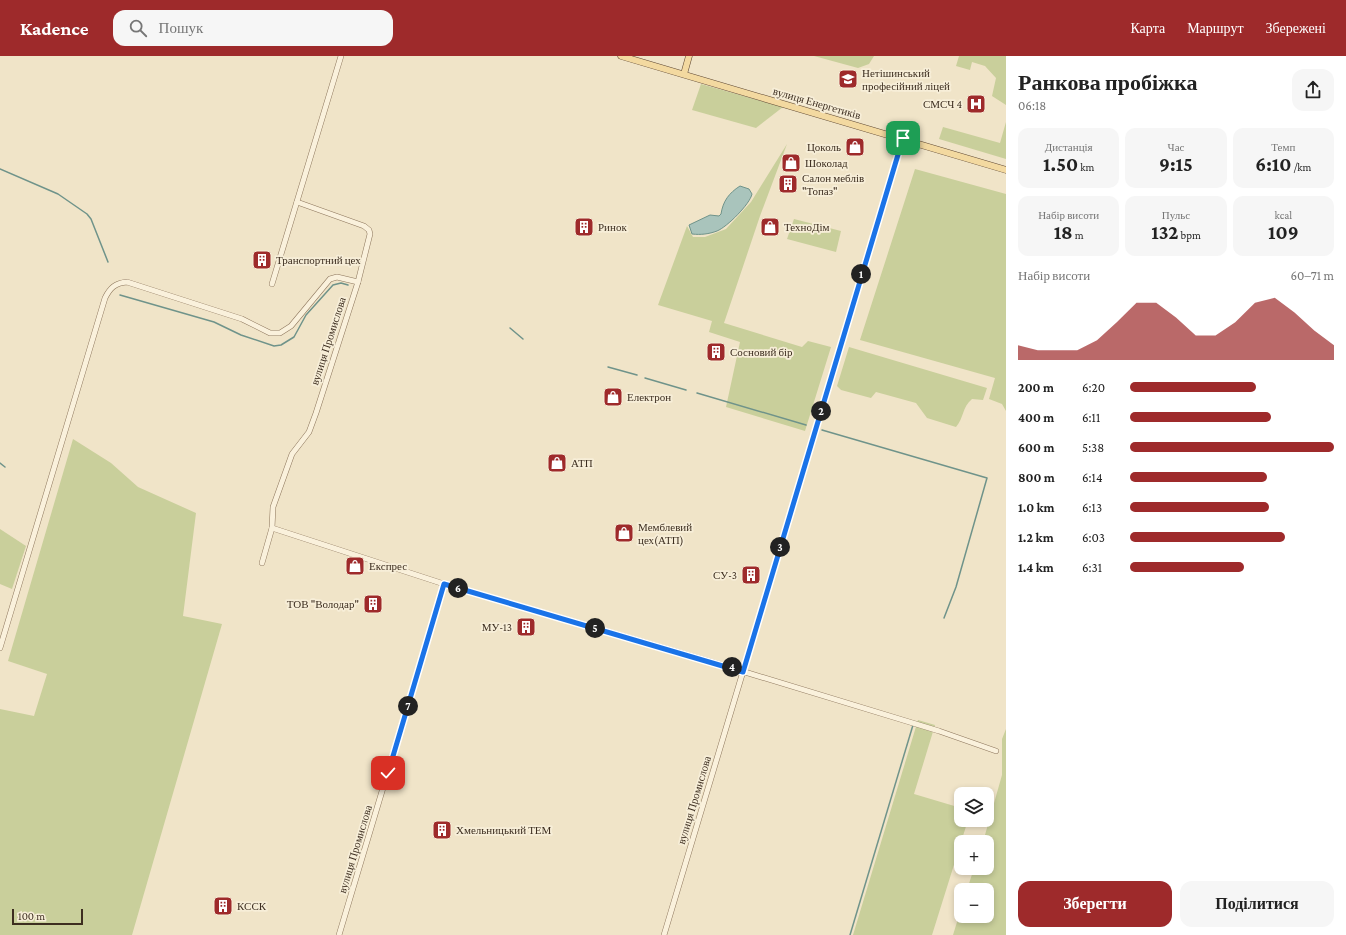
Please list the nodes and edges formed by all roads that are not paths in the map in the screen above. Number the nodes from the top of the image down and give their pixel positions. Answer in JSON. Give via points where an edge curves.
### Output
{"nodes":[{"id":1,"x":341,"y":56,"type":"edge"},
{"id":2,"x":621,"y":56,"type":"edge"},
{"id":3,"x":689,"y":56,"type":"edge"},
{"id":4,"x":684,"y":74,"type":"junction"},
{"id":5,"x":903,"y":138,"type":"junction"},
{"id":6,"x":1006,"y":170,"type":"edge"},
{"id":7,"x":296,"y":202,"type":"junction"},
{"id":8,"x":358,"y":282,"type":"junction"},
{"id":9,"x":272,"y":284,"type":"dead end"},
{"id":10,"x":272,"y":528,"type":"junction"},
{"id":11,"x":262,"y":563,"type":"dead end"},
{"id":12,"x":444,"y":584,"type":"junction"},
{"id":13,"x":0,"y":624,"type":"edge"},
{"id":14,"x":6,"y":626,"type":"junction"},
{"id":15,"x":0,"y":648,"type":"edge"},
{"id":16,"x":743,"y":672,"type":"junction"},
{"id":17,"x":996,"y":751,"type":"dead end"},
{"id":18,"x":339,"y":935,"type":"edge"},
{"id":19,"x":664,"y":935,"type":"edge"}],
"edges":[{"from":1,"to":7,"type":"street"},
{"from":2,"to":4,"type":"main road","name":"вулиця Енергетиків"},
{"from":3,"to":4,"type":"main road"},
{"from":4,"to":5,"type":"main road","name":"вулиця Енергетиків"},
{"from":5,"to":6,"type":"main road","name":"вулиця Енергетиків"},
{"from":5,"to":16,"type":"street","name":"вулиця Промислова"},
{"from":7,"to":8,"type":"street","name":"вулиця Промислова","via":[[368,228],[370,236]]},
{"from":7,"to":9,"type":"street"},
{"from":8,"to":10,"type":"street","name":"вулиця Промислова","via":[[309,432],[291,456],[273,507]]},
{"from":8,"to":14,"type":"street","via":[[337,277],[330,279],[291,326],[275,334],[263,331],[242,319],[127,282],[115,284],[105,298]]},
{"from":10,"to":11,"type":"street","name":"вулиця Промислова"},
{"from":10,"to":12,"type":"street"},
{"from":12,"to":16,"type":"street"},
{"from":12,"to":18,"type":"street","name":"вулиця Промислова"},
{"from":13,"to":14,"type":"street"},
{"from":14,"to":15,"type":"street"},
{"from":16,"to":17,"type":"street","via":[[940,731]]},
{"from":16,"to":19,"type":"street","name":"вулиця Промислова"}]}
